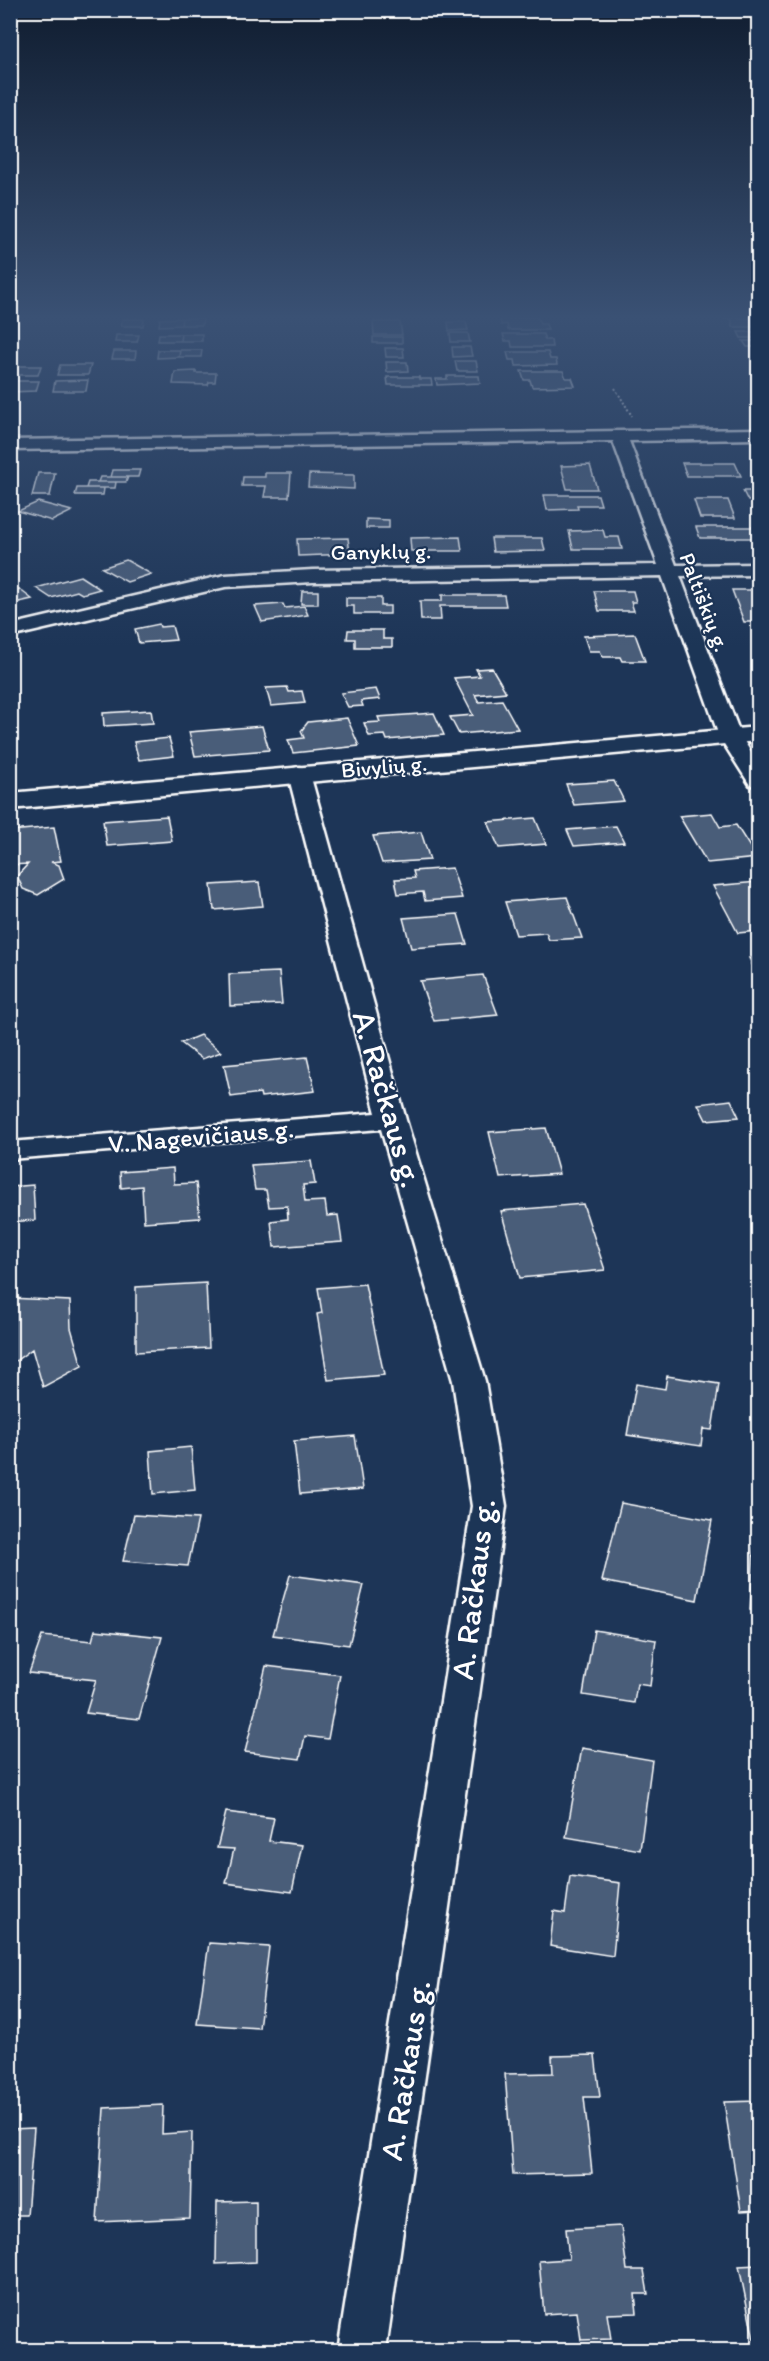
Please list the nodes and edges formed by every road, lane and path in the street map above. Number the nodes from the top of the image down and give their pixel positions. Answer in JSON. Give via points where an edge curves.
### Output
{"nodes":[{"id":1,"x":636,"y":426,"type":"edge"},
{"id":2,"x":759,"y":434,"type":"edge"},
{"id":3,"x":639,"y":435,"type":"junction"},
{"id":4,"x":619,"y":436,"type":"junction"},
{"id":5,"x":10,"y":444,"type":"edge"},
{"id":6,"x":759,"y":569,"type":"edge"},
{"id":7,"x":668,"y":571,"type":"junction"},
{"id":8,"x":10,"y":631,"type":"edge"},
{"id":9,"x":759,"y":734,"type":"edge"},
{"id":10,"x":730,"y":736,"type":"junction"},
{"id":11,"x":299,"y":774,"type":"junction"},
{"id":12,"x":759,"y":780,"type":"edge"},
{"id":13,"x":10,"y":801,"type":"edge"},
{"id":14,"x":392,"y":1120,"type":"junction"},
{"id":15,"x":10,"y":1151,"type":"edge"},
{"id":16,"x":363,"y":2350,"type":"edge"}],
"edges":[{"from":1,"to":3,"type":"path"},
{"from":2,"to":3,"type":"street"},
{"from":3,"to":4,"type":"street"},
{"from":4,"to":5,"type":"street"},
{"from":4,"to":7,"type":"street","name":"Paltiškių g."},
{"from":6,"to":7,"type":"street","name":"Ganyklų g."},
{"from":7,"to":8,"type":"street","name":"Ganyklų g.","via":[[313,576],[225,581]]},
{"from":7,"to":10,"type":"street","name":"Paltiškių g."},
{"from":9,"to":10,"type":"street","name":"Bivylių g."},
{"from":10,"to":11,"type":"street","name":"Bivylių g."},
{"from":10,"to":12,"type":"street","name":"Paltiškių g."},
{"from":11,"to":13,"type":"street","name":"Bivylių g."},
{"from":11,"to":14,"type":"street","name":"A. Račkaus g."},
{"from":14,"to":15,"type":"street","name":"V. Nagevičiaus g."},
{"from":14,"to":16,"type":"street","name":"A. Račkaus g.","via":[[469,1381],[489,1506]]}]}
